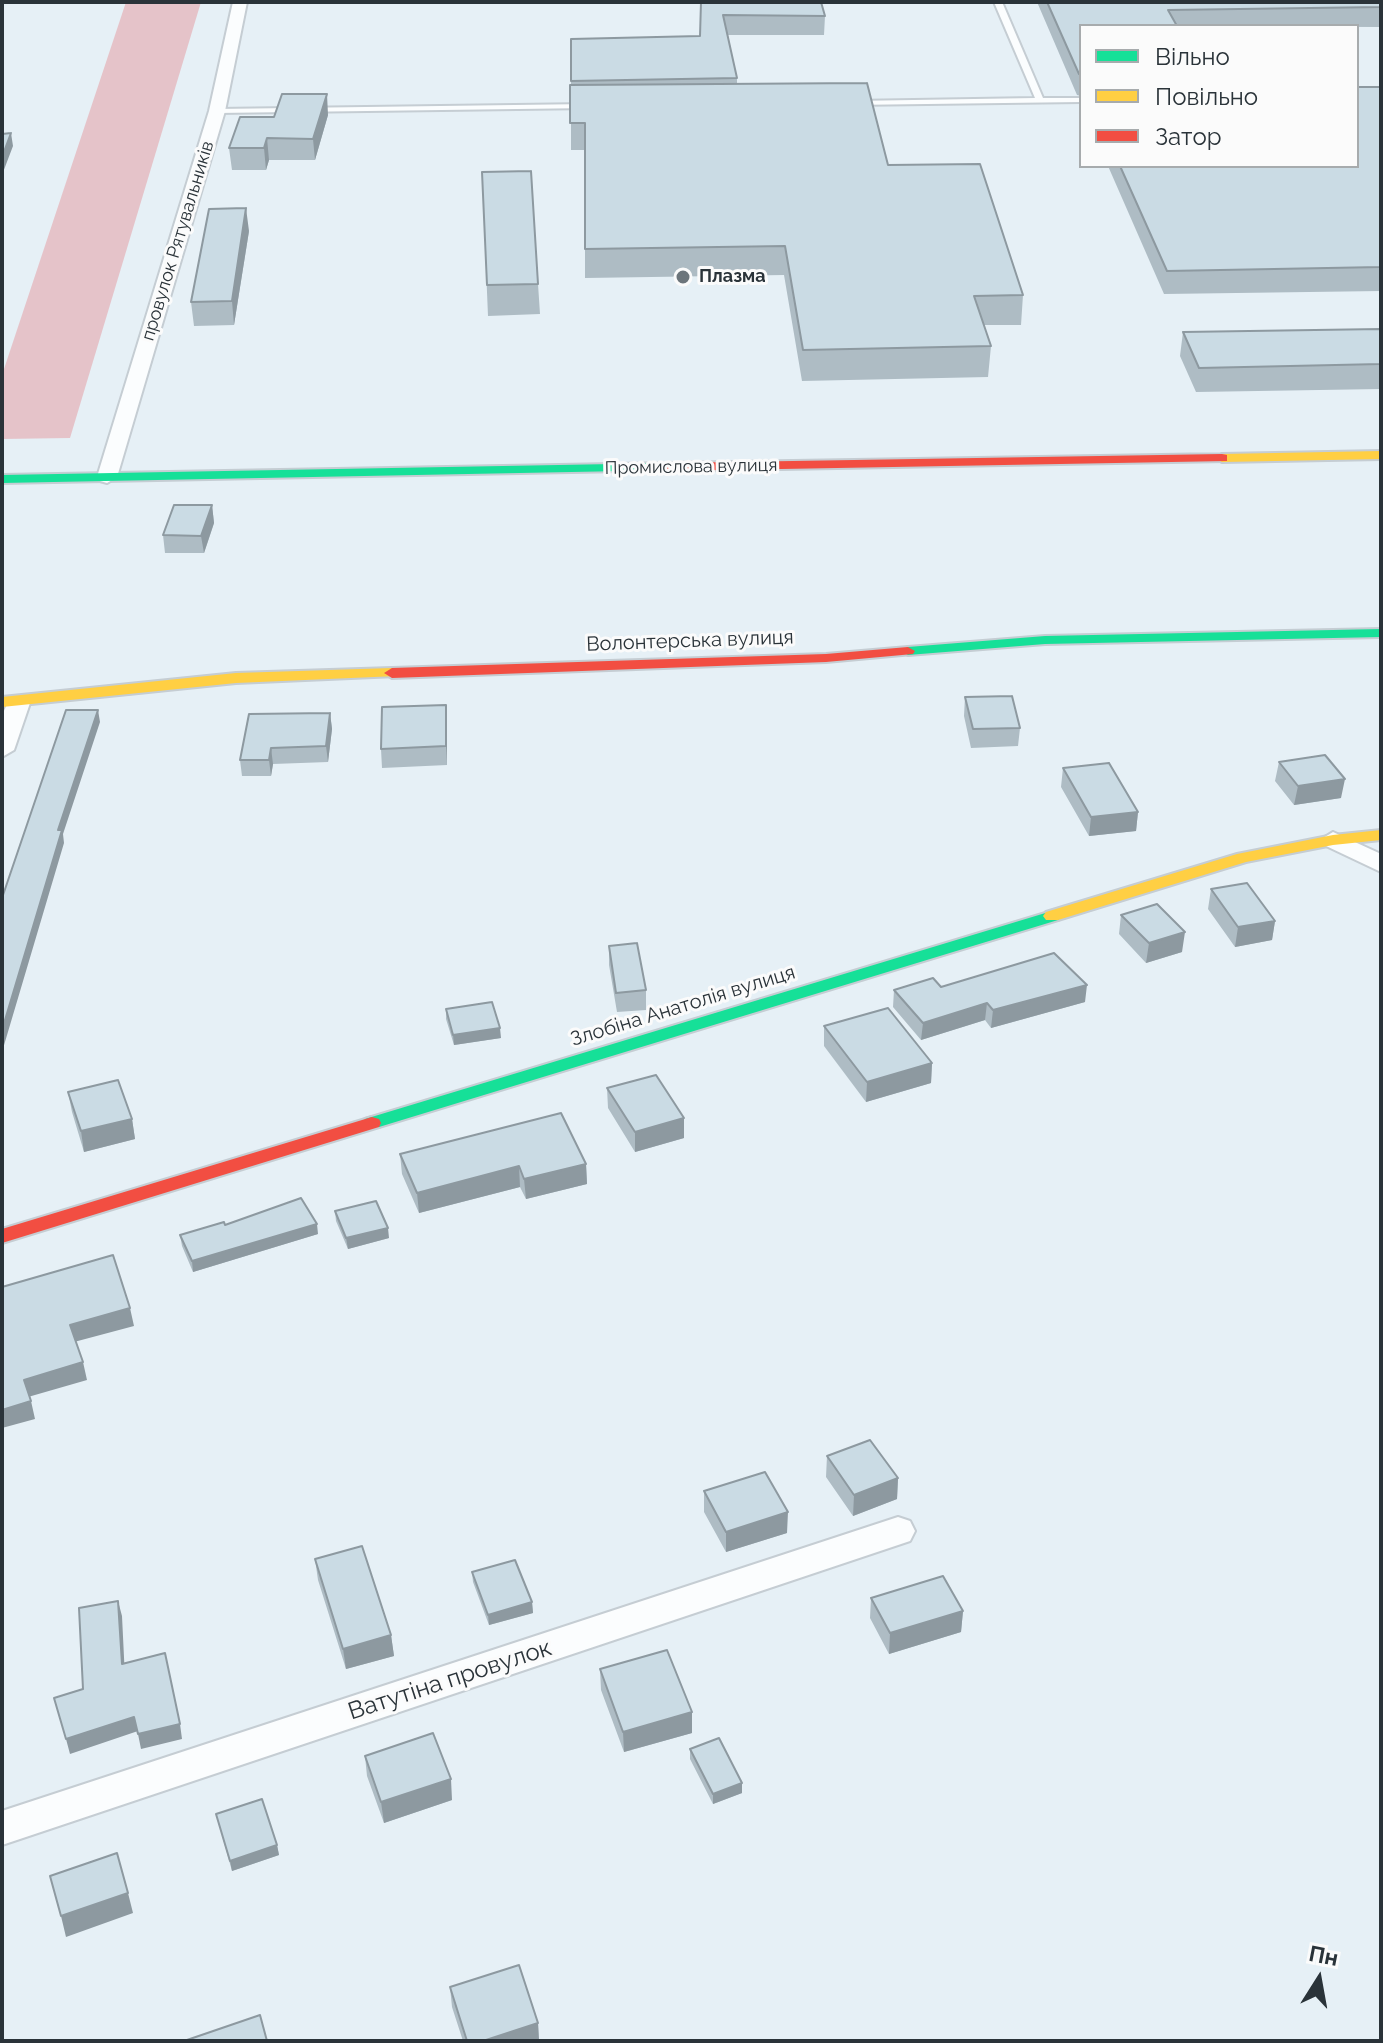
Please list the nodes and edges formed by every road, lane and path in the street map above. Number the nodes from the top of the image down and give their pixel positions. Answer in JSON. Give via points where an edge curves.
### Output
{"nodes":[{"id":1,"x":240,"y":2,"type":"edge"},
{"id":2,"x":998,"y":2,"type":"edge"},
{"id":3,"x":1040,"y":100,"type":"junction"},
{"id":4,"x":1079,"y":100,"type":"edge"},
{"id":5,"x":834,"y":103,"type":"edge"},
{"id":6,"x":597,"y":106,"type":"edge"},
{"id":7,"x":217,"y":111,"type":"junction"},
{"id":8,"x":1381,"y":455,"type":"edge"},
{"id":9,"x":107,"y":477,"type":"junction"},
{"id":10,"x":2,"y":479,"type":"edge"},
{"id":11,"x":1381,"y":633,"type":"edge"},
{"id":12,"x":10,"y":703,"type":"edge"},
{"id":13,"x":2,"y":750,"type":"edge"},
{"id":14,"x":1381,"y":835,"type":"edge"},
{"id":15,"x":1333,"y":840,"type":"junction"},
{"id":16,"x":1381,"y":864,"type":"edge"},
{"id":17,"x":2,"y":1236,"type":"edge"},
{"id":18,"x":898,"y":1531,"type":"dead end"},
{"id":19,"x":2,"y":1828,"type":"edge"}],
"edges":[{"from":1,"to":7,"type":"street","name":"провулок Рятувальників"},
{"from":2,"to":3,"type":"lane"},
{"from":3,"to":4,"type":"lane"},
{"from":3,"to":5,"type":"lane"},
{"from":6,"to":7,"type":"lane"},
{"from":7,"to":9,"type":"street","name":"провулок Рятувальників"},
{"from":8,"to":9,"type":"street","name":"Промислова вулиця"},
{"from":9,"to":10,"type":"street","name":"Промислова вулиця"},
{"from":11,"to":12,"type":"street","name":"Волонтерська вулиця","via":[[1045,640],[826,658],[236,678]]},
{"from":12,"to":13,"type":"street"},
{"from":14,"to":15,"type":"street","name":"Злобіна Анатолія вулиця"},
{"from":15,"to":16,"type":"street"},
{"from":15,"to":17,"type":"street","name":"Злобіна Анатолія вулиця","via":[[1243,858]]},
{"from":18,"to":19,"type":"street","name":"Ватутіна провулок"}]}
